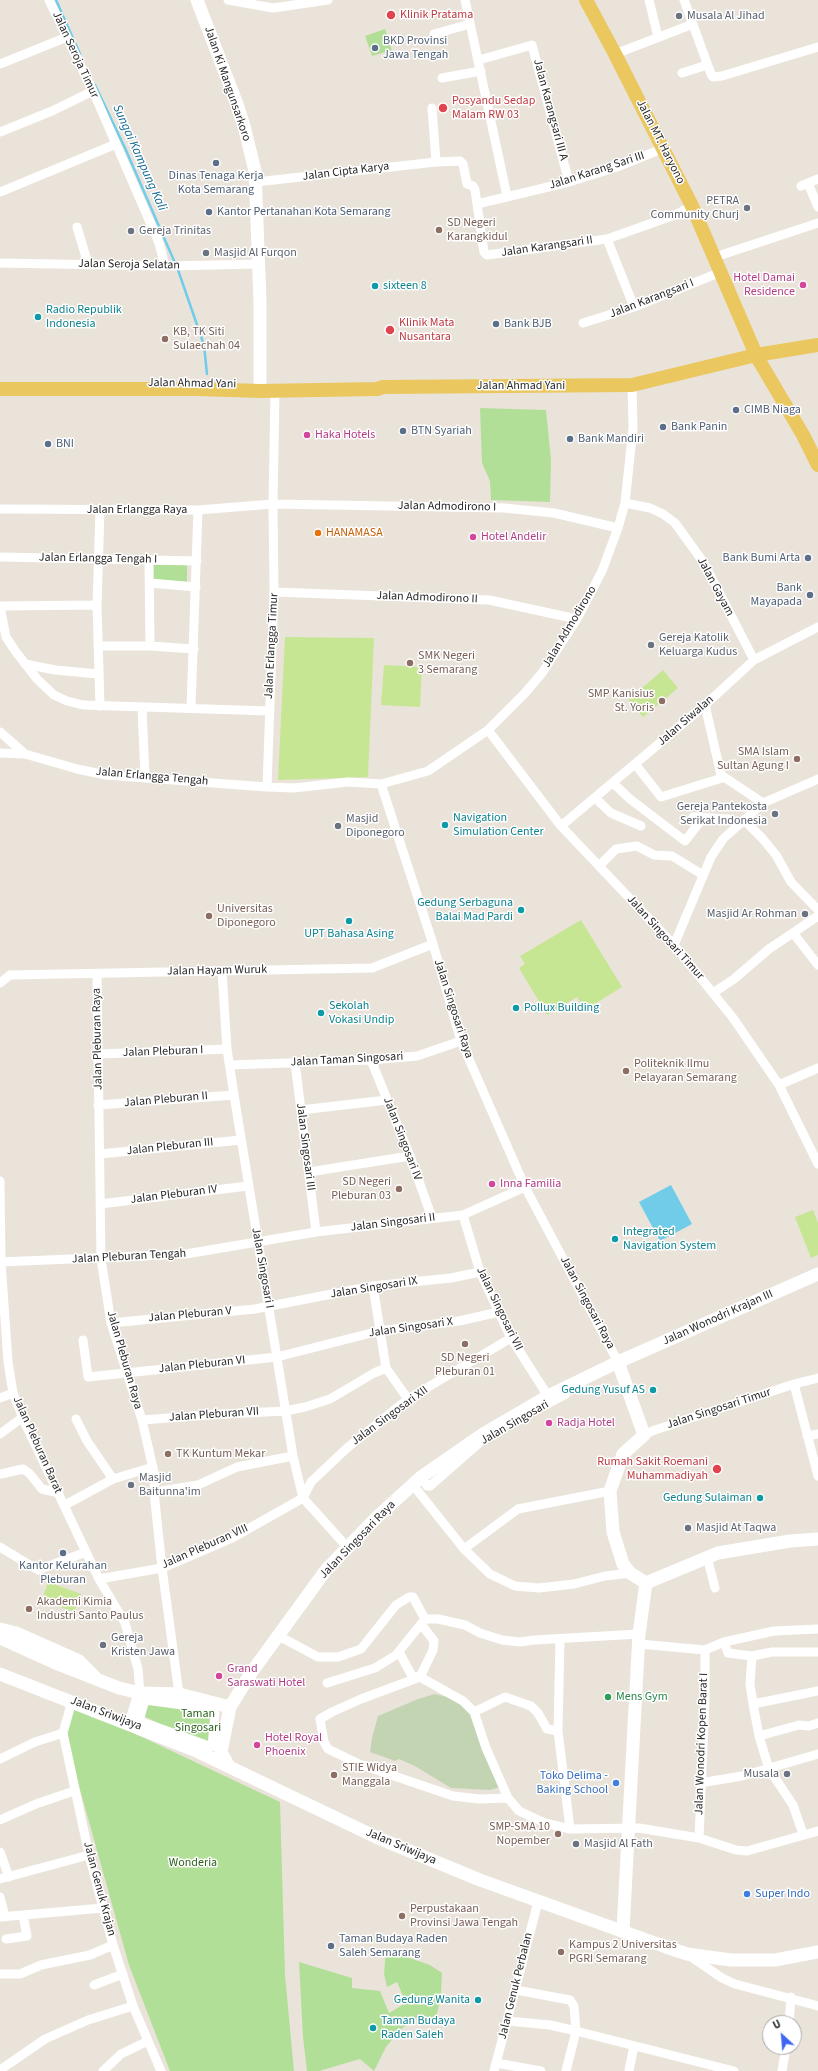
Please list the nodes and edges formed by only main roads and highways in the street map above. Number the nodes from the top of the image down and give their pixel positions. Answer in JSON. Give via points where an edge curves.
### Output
{"nodes":[{"id":1,"x":197,"y":0,"type":"edge"},
{"id":2,"x":586,"y":0,"type":"edge"},
{"id":3,"x":818,"y":345,"type":"edge"},
{"id":4,"x":756,"y":355,"type":"junction"},
{"id":5,"x":0,"y":382,"type":"edge"},
{"id":6,"x":0,"y":388,"type":"edge"},
{"id":7,"x":260,"y":388,"type":"junction"},
{"id":8,"x":818,"y":465,"type":"edge"},
{"id":9,"x":818,"y":1274,"type":"edge"},
{"id":10,"x":617,"y":1363,"type":"junction"},
{"id":11,"x":818,"y":1539,"type":"edge"},
{"id":12,"x":646,"y":1583,"type":"junction"},
{"id":13,"x":0,"y":1630,"type":"edge"},
{"id":14,"x":0,"y":1638,"type":"edge"},
{"id":15,"x":0,"y":1674,"type":"edge"},
{"id":16,"x":100,"y":1681,"type":"junction"},
{"id":17,"x":140,"y":1693,"type":"junction"},
{"id":18,"x":230,"y":1707,"type":"junction"},
{"id":19,"x":131,"y":1724,"type":"junction"},
{"id":20,"x":217,"y":1755,"type":"junction"},
{"id":21,"x":623,"y":1930,"type":"junction"},
{"id":22,"x":818,"y":1952,"type":"edge"}],
"edges":[{"from":1,"to":7,"type":"main road","name":"Jalan Ki Mangunsarkoro","via":[[244,126],[256,182]]},
{"from":2,"to":4,"type":"main road","name":"Jalan MT. Haryono","via":[[692,206]]},
{"from":3,"to":4,"type":"main road","name":"Jalan Ahmad Yani"},
{"from":4,"to":7,"type":"main road","name":"Jalan Ahmad Yani","via":[[634,385]]},
{"from":4,"to":8,"type":"main road","name":"Jalan MT. Haryono"},
{"from":5,"to":7,"type":"main road","name":"Jalan Ahmad Yani","via":[[82,381]]},
{"from":6,"to":7,"type":"main road","name":"Jalan Ahmad Yani"},
{"from":9,"to":10,"type":"main road","name":"Jalan Wonodri Krajan III"},
{"from":10,"to":12,"type":"main road","via":[[644,1435],[623,1454],[610,1491],[613,1532],[620,1559],[630,1573]]},
{"from":10,"to":18,"type":"main road","name":"Jalan Singosari Raya","via":[[548,1396],[483,1434],[417,1481],[376,1518],[326,1570],[277,1635]]},
{"from":11,"to":12,"type":"main road","via":[[762,1545],[707,1557]]},
{"from":12,"to":21,"type":"main road","via":[[639,1639]]},
{"from":13,"to":16,"type":"main road","via":[[16,1633],[79,1661]]},
{"from":14,"to":16,"type":"main road"},
{"from":15,"to":19,"type":"main road","name":"Jalan Sriwijaya"},
{"from":16,"to":17,"type":"main road"},
{"from":17,"to":18,"type":"main road","via":[[179,1694]]},
{"from":17,"to":19,"type":"main road"},
{"from":18,"to":20,"type":"main road","name":"Jalan Singosari Raya"},
{"from":19,"to":20,"type":"main road","name":"Jalan Sriwijaya"},
{"from":20,"to":21,"type":"main road","name":"Jalan Sriwijaya","via":[[228,1765],[378,1838],[538,1902]]},
{"from":21,"to":22,"type":"main road","name":"Jalan Sriwijaya","via":[[687,1954],[731,1960],[775,1960]]}]}
